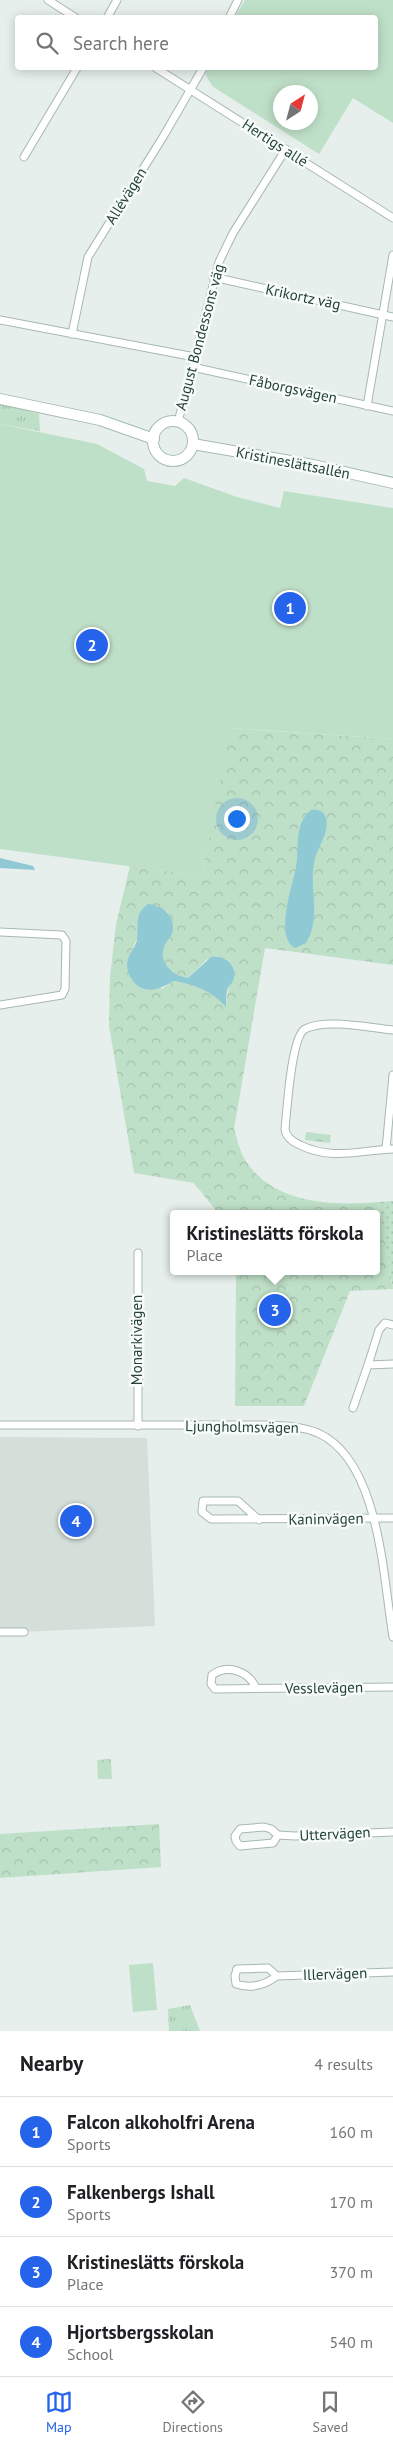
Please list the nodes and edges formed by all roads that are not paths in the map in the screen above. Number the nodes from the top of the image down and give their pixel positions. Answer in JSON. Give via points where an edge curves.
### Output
{"nodes":[{"id":1,"x":48,"y":0,"type":"edge"},
{"id":2,"x":116,"y":0,"type":"edge"},
{"id":3,"x":238,"y":0,"type":"edge"},
{"id":4,"x":71,"y":15,"type":"edge"},
{"id":5,"x":108,"y":15,"type":"edge"},
{"id":6,"x":230,"y":15,"type":"edge"},
{"id":7,"x":76,"y":70,"type":"edge"},
{"id":8,"x":159,"y":70,"type":"edge"},
{"id":9,"x":202,"y":70,"type":"edge"},
{"id":10,"x":191,"y":90,"type":"junction"},
{"id":11,"x":286,"y":149,"type":"junction"},
{"id":12,"x":24,"y":157,"type":"dead end"},
{"id":13,"x":393,"y":218,"type":"edge"},
{"id":14,"x":393,"y":255,"type":"edge"},
{"id":15,"x":214,"y":278,"type":"junction"},
{"id":16,"x":382,"y":314,"type":"junction"},
{"id":17,"x":393,"y":317,"type":"edge"},
{"id":18,"x":0,"y":320,"type":"edge"},
{"id":19,"x":72,"y":334,"type":"junction"},
{"id":20,"x":195,"y":357,"type":"junction"},
{"id":21,"x":192,"y":367,"type":"junction"},
{"id":22,"x":0,"y":399,"type":"edge"},
{"id":23,"x":366,"y":406,"type":"junction"},
{"id":24,"x":393,"y":411,"type":"edge"},
{"id":25,"x":178,"y":422,"type":"junction"},
{"id":26,"x":154,"y":439,"type":"junction"},
{"id":27,"x":193,"y":444,"type":"junction"},
{"id":28,"x":393,"y":483,"type":"edge"},
{"id":29,"x":0,"y":932,"type":"edge"},
{"id":30,"x":0,"y":1005,"type":"edge"},
{"id":31,"x":393,"y":1030,"type":"edge"},
{"id":32,"x":393,"y":1076,"type":"edge"},
{"id":33,"x":390,"y":1149,"type":"edge"},
{"id":34,"x":138,"y":1254,"type":"dead end"},
{"id":35,"x":393,"y":1325,"type":"edge"},
{"id":36,"x":393,"y":1364,"type":"edge"},
{"id":37,"x":368,"y":1365,"type":"junction"},
{"id":38,"x":353,"y":1408,"type":"dead end"},
{"id":39,"x":0,"y":1425,"type":"edge"},
{"id":40,"x":138,"y":1426,"type":"junction"},
{"id":41,"x":374,"y":1518,"type":"junction"},
{"id":42,"x":393,"y":1518,"type":"edge"},
{"id":43,"x":259,"y":1520,"type":"junction"},
{"id":44,"x":0,"y":1632,"type":"edge"},
{"id":45,"x":24,"y":1632,"type":"dead end"},
{"id":46,"x":393,"y":1637,"type":"edge"},
{"id":47,"x":393,"y":1687,"type":"edge"},
{"id":48,"x":256,"y":1688,"type":"junction"},
{"id":49,"x":393,"y":1832,"type":"edge"},
{"id":50,"x":278,"y":1835,"type":"junction"},
{"id":51,"x":393,"y":1972,"type":"edge"},
{"id":52,"x":277,"y":1976,"type":"junction"}],
"edges":[{"from":1,"to":4,"type":"street"},
{"from":2,"to":5,"type":"street"},
{"from":3,"to":6,"type":"street"},
{"from":7,"to":12,"type":"street"},
{"from":8,"to":10,"type":"street","name":"Hertigs allé"},
{"from":9,"to":10,"type":"street","name":"Allévägen"},
{"from":10,"to":11,"type":"street","name":"Hertigs allé"},
{"from":10,"to":19,"type":"street","name":"Allévägen","via":[[88,257]]},
{"from":11,"to":13,"type":"street","name":"Hertigs allé"},
{"from":11,"to":15,"type":"street","name":"August Bondessons väg","via":[[233,233]]},
{"from":14,"to":16,"type":"street"},
{"from":15,"to":16,"type":"street","name":"Krikortz väg"},
{"from":15,"to":20,"type":"street","name":"August Bondessons väg"},
{"from":16,"to":17,"type":"street","name":"Krikortz väg"},
{"from":16,"to":23,"type":"street"},
{"from":18,"to":19,"type":"street"},
{"from":19,"to":20,"type":"street"},
{"from":20,"to":21,"type":"street","name":"August Bondessons väg"},
{"from":21,"to":23,"type":"street","name":"Fåborgsvägen"},
{"from":21,"to":25,"type":"street","name":"August Bondessons väg"},
{"from":22,"to":26,"type":"street","via":[[100,420]]},
{"from":23,"to":24,"type":"street","name":"Fåborgsvägen"},
{"from":25,"to":26,"type":"street","via":[[163,424],[156,430]]},
{"from":25,"to":27,"type":"street","via":[[190,430]]},
{"from":26,"to":27,"type":"street","via":[[159,455],[171,461],[186,457]]},
{"from":27,"to":28,"type":"street","name":"Kristineslättsallén"},
{"from":29,"to":30,"type":"street","via":[[62,935],[66,941],[65,989],[62,995]]},
{"from":31,"to":33,"type":"street","via":[[328,1024],[307,1028],[300,1033],[294,1047],[284,1129],[292,1141],[322,1153],[352,1155]]},
{"from":32,"to":33,"type":"street"},
{"from":34,"to":40,"type":"street","name":"Monarkivägen"},
{"from":35,"to":37,"type":"street","via":[[385,1323],[380,1330]]},
{"from":36,"to":37,"type":"street"},
{"from":37,"to":38,"type":"street"},
{"from":39,"to":40,"type":"street","name":"Ljungholmsvägen"},
{"from":40,"to":41,"type":"street","name":"Ljungholmsvägen","via":[[298,1426],[308,1429],[328,1439],[346,1455],[363,1484]]},
{"from":41,"to":42,"type":"street","name":"Kaninvägen"},
{"from":41,"to":43,"type":"street","name":"Kaninvägen"},
{"from":41,"to":46,"type":"street","name":"Ljungholmsvägen"},
{"from":43,"to":43,"type":"street","name":"Kaninvägen","via":[[238,1501],[203,1501],[202,1512],[211,1519]]},
{"from":44,"to":45,"type":"street"},
{"from":47,"to":48,"type":"street","name":"Vesslevägen"},
{"from":48,"to":48,"type":"street","name":"Vesslevägen","via":[[215,1689],[211,1684],[212,1675],[218,1671],[240,1671],[252,1679]]},
{"from":49,"to":50,"type":"street","name":"Uttervägen"},
{"from":50,"to":50,"type":"street","name":"Uttervägen","via":[[273,1843],[240,1846],[235,1836],[240,1828],[264,1827]]},
{"from":51,"to":52,"type":"street","name":"Illervägen"},
{"from":52,"to":52,"type":"street","name":"Illervägen","via":[[265,1984],[242,1986],[236,1984],[234,1976],[237,1969],[268,1968]]}]}
